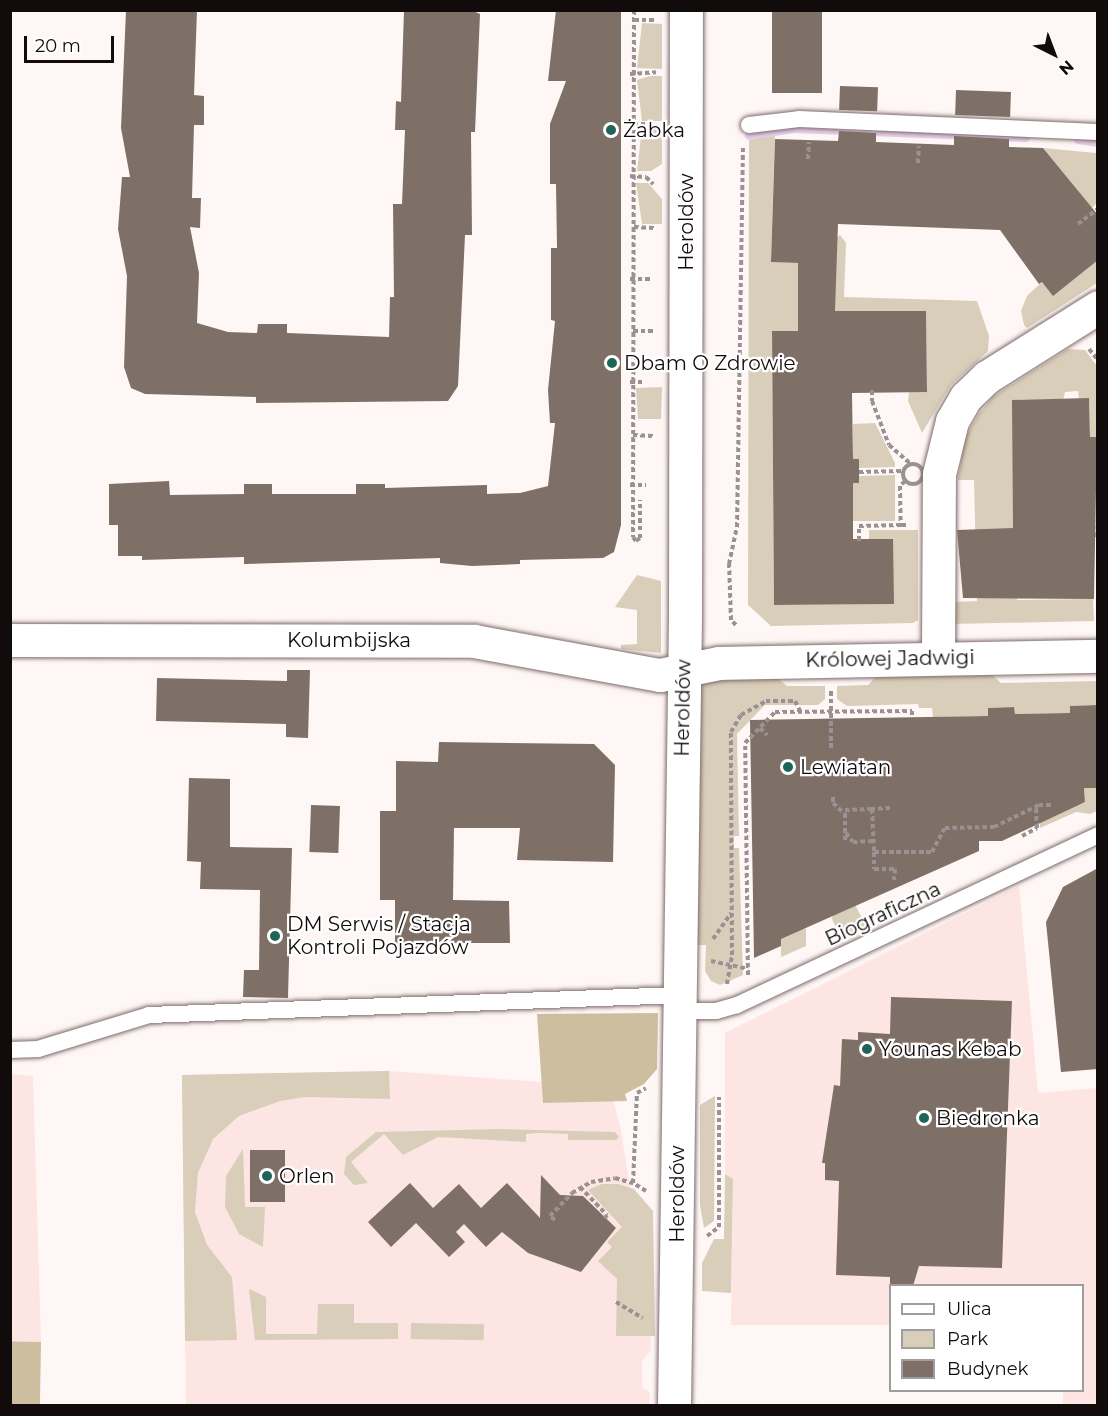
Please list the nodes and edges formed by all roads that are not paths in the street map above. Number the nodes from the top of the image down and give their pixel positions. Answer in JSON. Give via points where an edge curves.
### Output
{"nodes":[{"id":1,"x":686,"y":10,"type":"edge"},
{"id":2,"x":746,"y":131,"type":"road end"},
{"id":3,"x":1098,"y":132,"type":"edge"},
{"id":4,"x":1098,"y":307,"type":"edge"},
{"id":5,"x":10,"y":640,"type":"edge"},
{"id":6,"x":1098,"y":656,"type":"edge"},
{"id":7,"x":938,"y":658,"type":"junction"},
{"id":8,"x":683,"y":670,"type":"junction"},
{"id":9,"x":1098,"y":835,"type":"edge"},
{"id":10,"x":680,"y":1003,"type":"junction"},
{"id":11,"x":10,"y":1050,"type":"edge"},
{"id":12,"x":674,"y":1406,"type":"edge"}],
"edges":[{"from":1,"to":8,"type":"street","name":"Heroldów"},
{"from":2,"to":3,"type":"lane","via":[[793,119]]},
{"from":4,"to":7,"type":"street","via":[[987,377],[968,394],[952,421],[939,474]]},
{"from":5,"to":8,"type":"street","name":"Kolumbijska","via":[[474,640],[644,673],[660,675]]},
{"from":6,"to":7,"type":"street","name":"Królowej Jadwigi"},
{"from":7,"to":8,"type":"street","name":"Królowej Jadwigi","via":[[719,663]]},
{"from":8,"to":10,"type":"street","name":"Heroldów"},
{"from":9,"to":10,"type":"lane","name":"Biograficzna","via":[[737,1005],[716,1011]]},
{"from":10,"to":11,"type":"lane","name":"Biograficzna","via":[[148,1015],[39,1049]]},
{"from":10,"to":12,"type":"street","name":"Heroldów"}]}
